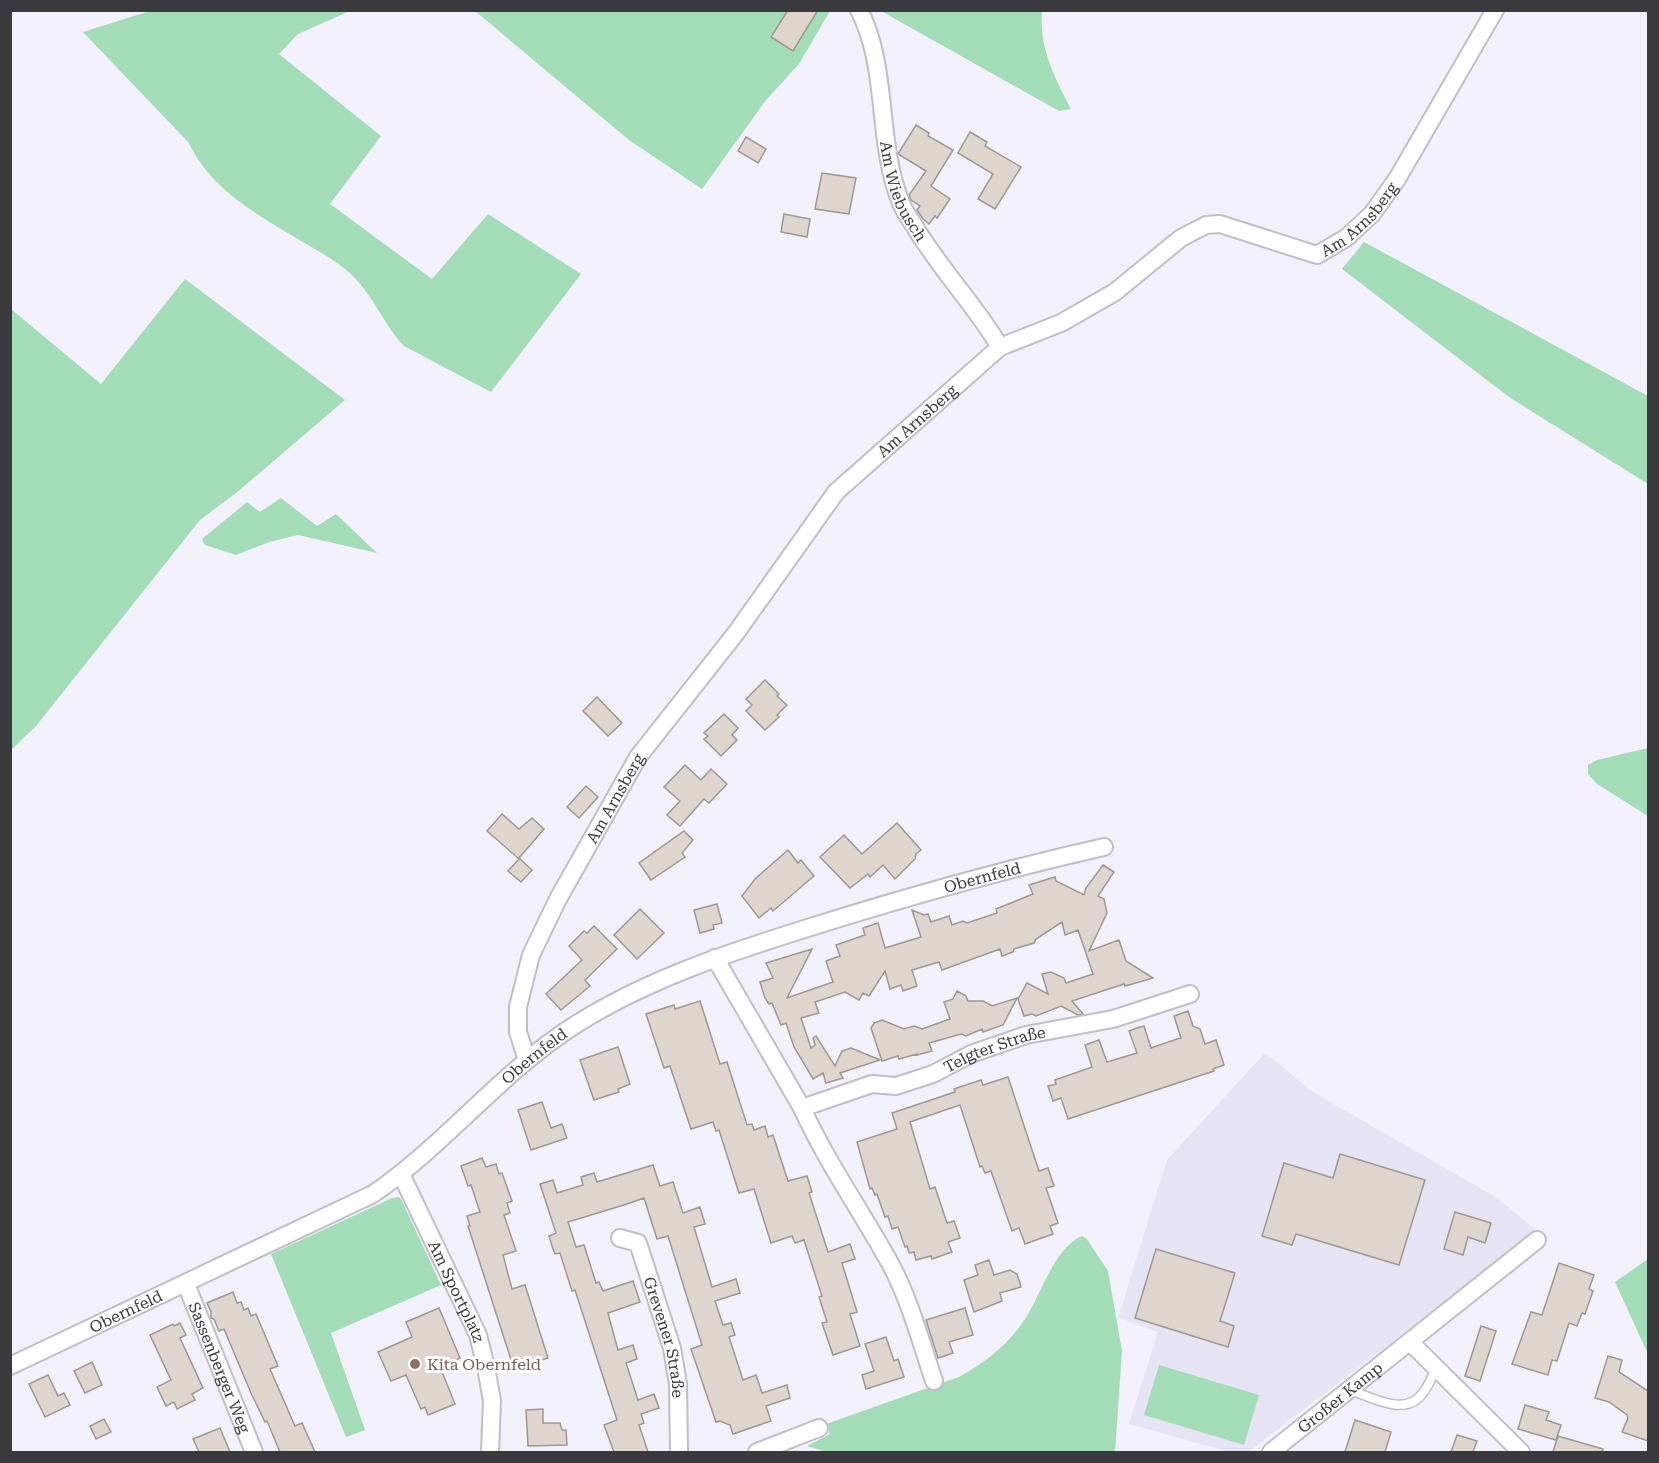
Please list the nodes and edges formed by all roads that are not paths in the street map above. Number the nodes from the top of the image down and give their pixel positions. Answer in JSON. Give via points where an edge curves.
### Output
{"nodes":[{"id":1,"x":859,"y":10,"type":"edge"},
{"id":2,"x":1495,"y":10,"type":"edge"},
{"id":3,"x":1000,"y":347,"type":"junction"},
{"id":4,"x":1104,"y":848,"type":"dead end"},
{"id":5,"x":715,"y":958,"type":"junction"},
{"id":6,"x":1190,"y":994,"type":"dead end"},
{"id":7,"x":527,"y":1060,"type":"junction"},
{"id":8,"x":802,"y":1108,"type":"junction"},
{"id":9,"x":401,"y":1174,"type":"junction"},
{"id":10,"x":620,"y":1238,"type":"dead end"},
{"id":11,"x":1537,"y":1240,"type":"dead end"},
{"id":12,"x":186,"y":1284,"type":"junction"},
{"id":13,"x":1410,"y":1342,"type":"junction"},
{"id":14,"x":10,"y":1366,"type":"edge"},
{"id":15,"x":1436,"y":1369,"type":"junction"},
{"id":16,"x":934,"y":1381,"type":"dead end"},
{"id":17,"x":1350,"y":1390,"type":"junction"},
{"id":18,"x":819,"y":1428,"type":"dead end"},
{"id":19,"x":254,"y":1452,"type":"edge"},
{"id":20,"x":490,"y":1452,"type":"edge"},
{"id":21,"x":679,"y":1452,"type":"edge"},
{"id":22,"x":757,"y":1452,"type":"edge"},
{"id":23,"x":1271,"y":1452,"type":"edge"},
{"id":24,"x":1521,"y":1452,"type":"edge"}],
"edges":[{"from":1,"to":3,"type":"street","name":"Am Wiebusch","via":[[874,47],[886,149],[901,204]]},
{"from":2,"to":3,"type":"street","name":"Am Arnsberg","via":[[1397,178],[1372,214],[1346,238],[1317,255],[1220,224],[1206,225],[1181,238],[1115,292],[1061,323]]},
{"from":3,"to":7,"type":"street","name":"Am Arnsberg","via":[[836,492],[736,633],[638,757],[531,955],[518,1007],[518,1032]]},
{"from":4,"to":5,"type":"street","name":"Obernfeld","via":[[911,897]]},
{"from":5,"to":7,"type":"street","name":"Obernfeld","via":[[625,997],[574,1025]]},
{"from":5,"to":8,"type":"street"},
{"from":6,"to":8,"type":"street","name":"Telgter Straße","via":[[1113,1018],[1026,1035],[971,1054],[933,1074],[896,1086],[872,1084]]},
{"from":7,"to":9,"type":"street","name":"Obernfeld"},
{"from":8,"to":16,"type":"street","via":[[891,1265]]},
{"from":9,"to":12,"type":"street","name":"Obernfeld","via":[[373,1194]]},
{"from":9,"to":20,"type":"street","name":"Am Sportplatz","via":[[477,1335],[492,1401]]},
{"from":10,"to":21,"type":"street","name":"Grevener Straße","via":[[638,1243],[672,1348],[678,1384]]},
{"from":11,"to":13,"type":"street","name":"Großer Kamp"},
{"from":12,"to":14,"type":"street","name":"Obernfeld"},
{"from":12,"to":19,"type":"street","name":"Sassenberger Weg"},
{"from":13,"to":15,"type":"street"},
{"from":13,"to":17,"type":"street","name":"Großer Kamp"},
{"from":15,"to":17,"type":"lane","via":[[1421,1396],[1410,1404],[1397,1406]]},
{"from":15,"to":24,"type":"street"},
{"from":17,"to":23,"type":"street","name":"Großer Kamp"},
{"from":18,"to":22,"type":"street"}]}
